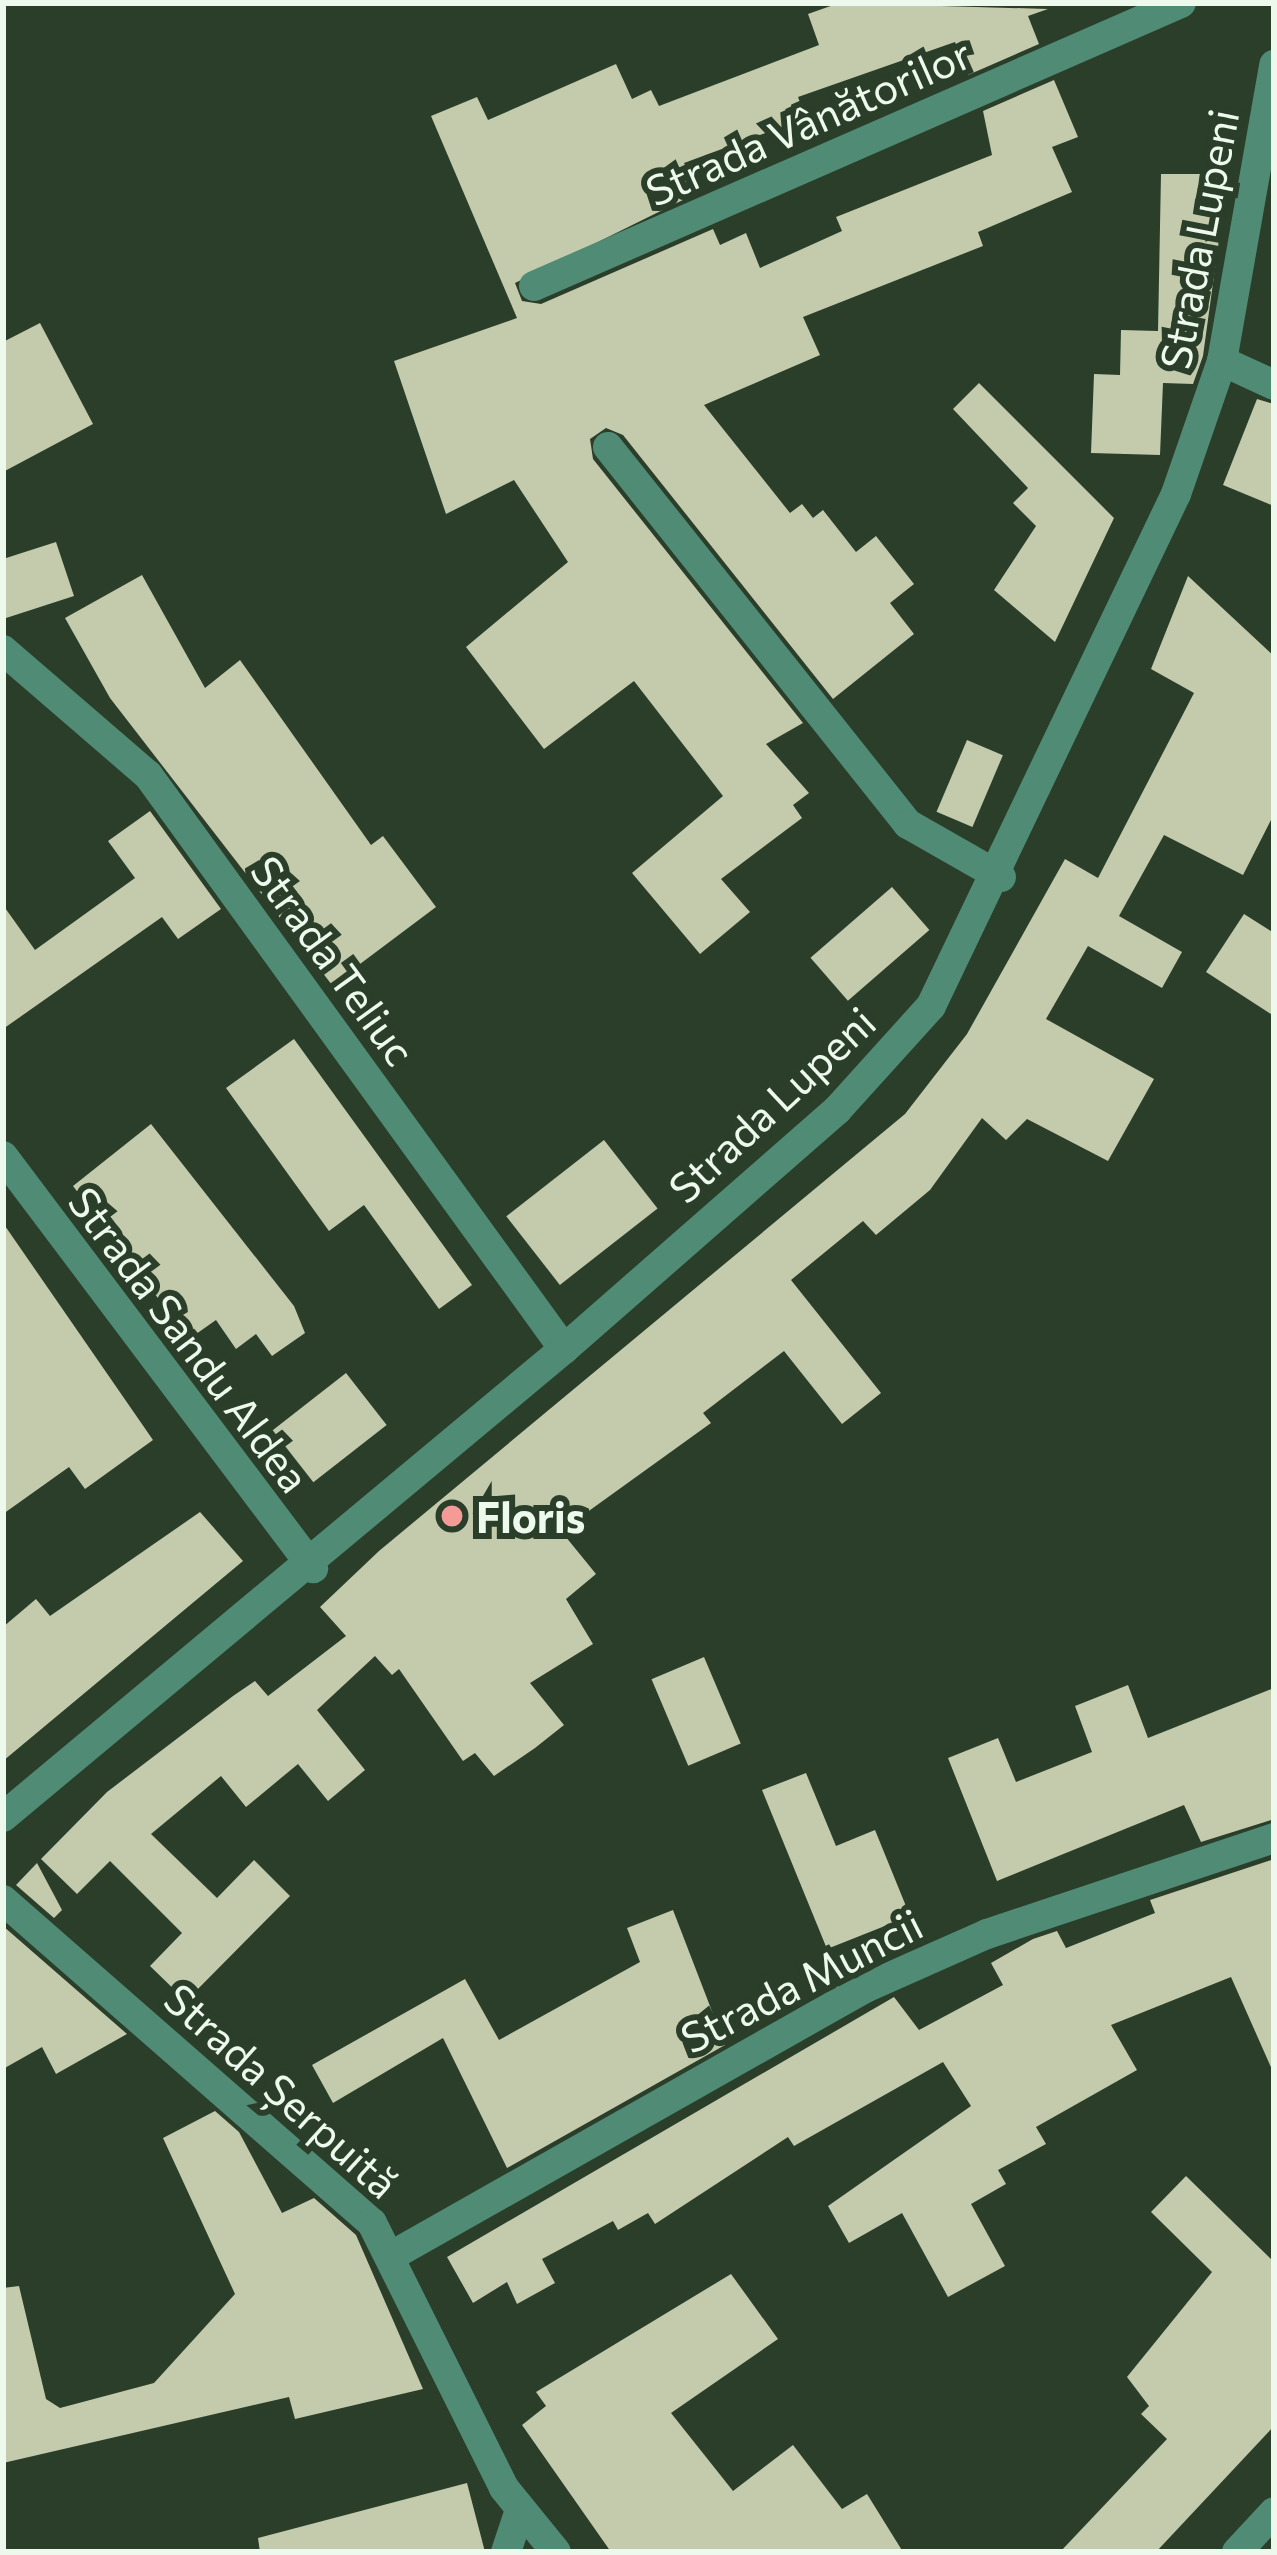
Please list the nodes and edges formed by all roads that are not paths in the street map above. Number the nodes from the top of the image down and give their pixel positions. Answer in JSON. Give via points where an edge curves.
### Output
{"nodes":[{"id":1,"x":1181,"y":3,"type":"edge"},
{"id":2,"x":1274,"y":65,"type":"edge"},
{"id":3,"x":533,"y":286,"type":"dead end"},
{"id":4,"x":1222,"y":361,"type":"junction"},
{"id":5,"x":1274,"y":385,"type":"edge"},
{"id":6,"x":608,"y":447,"type":"dead end"},
{"id":7,"x":3,"y":650,"type":"edge"},
{"id":8,"x":1001,"y":878,"type":"junction"},
{"id":9,"x":3,"y":1156,"type":"edge"},
{"id":10,"x":564,"y":1349,"type":"junction"},
{"id":11,"x":313,"y":1568,"type":"junction"},
{"id":12,"x":3,"y":1817,"type":"edge"},
{"id":13,"x":1274,"y":1838,"type":"edge"},
{"id":14,"x":3,"y":1900,"type":"edge"},
{"id":15,"x":393,"y":2255,"type":"junction"},
{"id":16,"x":520,"y":2510,"type":"junction"},
{"id":17,"x":1274,"y":2512,"type":"edge"},
{"id":18,"x":506,"y":2552,"type":"edge"},
{"id":19,"x":556,"y":2552,"type":"edge"},
{"id":20,"x":1238,"y":2552,"type":"edge"}],
"edges":[{"from":1,"to":3,"type":"street","name":"Strada Vânătorilor"},
{"from":2,"to":4,"type":"street","name":"Strada Lupeni"},
{"from":4,"to":5,"type":"street"},
{"from":4,"to":8,"type":"street","name":"Strada Lupeni","via":[[1176,494]]},
{"from":6,"to":8,"type":"street","via":[[908,824]]},
{"from":7,"to":10,"type":"street","name":"Strada Teliuc","via":[[148,776]]},
{"from":8,"to":10,"type":"street","name":"Strada Lupeni","via":[[931,1006],[887,1059]]},
{"from":9,"to":11,"type":"street","name":"Strada Sandu Aldea"},
{"from":10,"to":11,"type":"street","name":"Strada Lupeni"},
{"from":11,"to":12,"type":"street","name":"Strada Lupeni"},
{"from":13,"to":15,"type":"street","name":"Strada Muncii","via":[[987,1934],[866,1988]]},
{"from":14,"to":15,"type":"street","name":"Strada Șerpuită","via":[[352,2200]]},
{"from":15,"to":16,"type":"street","name":"Strada Șerpuită"},
{"from":16,"to":18,"type":"street"},
{"from":16,"to":19,"type":"street","name":"Strada Șerpuită"},
{"from":17,"to":20,"type":"street"}]}
